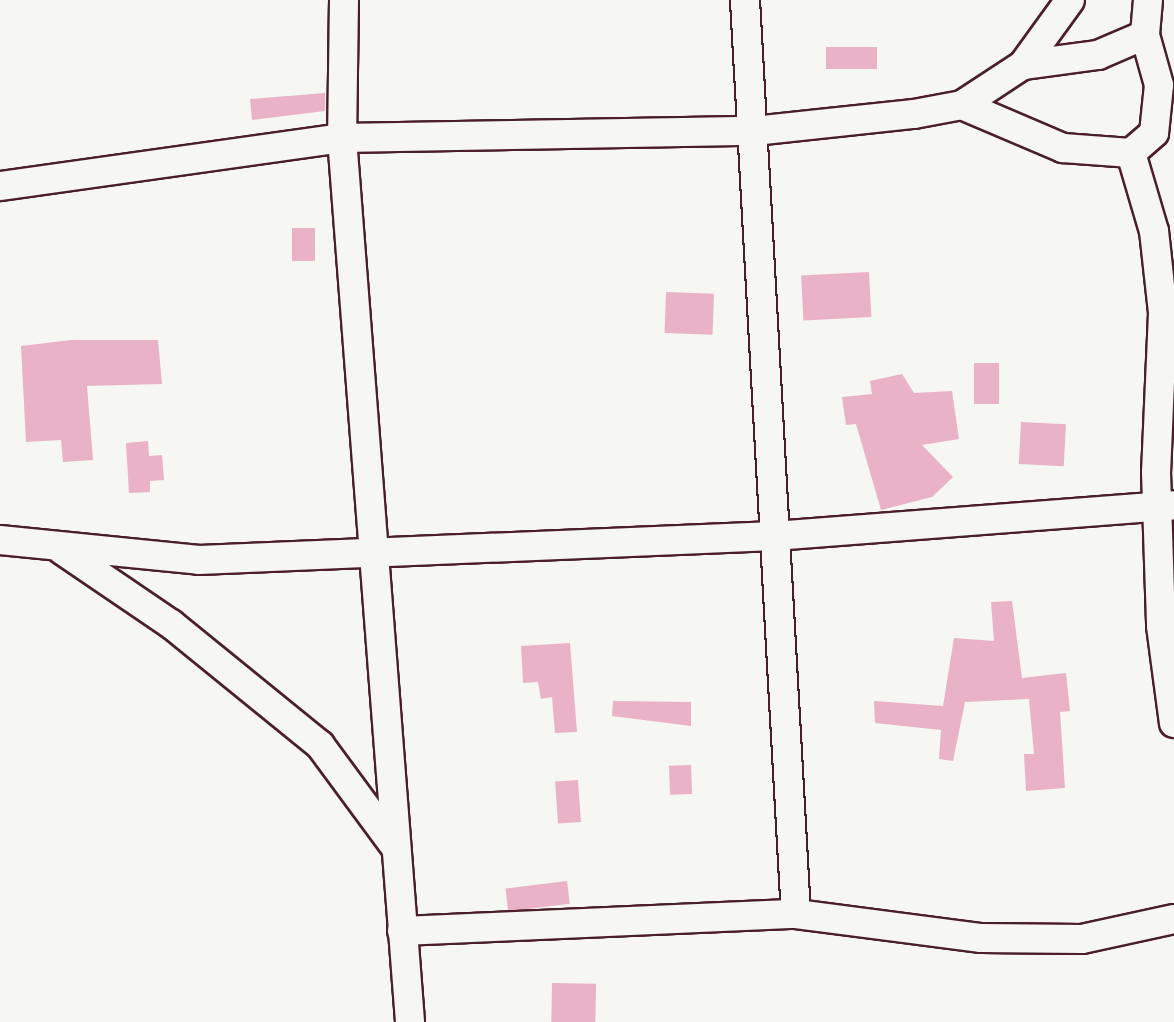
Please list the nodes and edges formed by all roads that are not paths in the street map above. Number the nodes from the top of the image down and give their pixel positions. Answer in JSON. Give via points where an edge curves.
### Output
{"nodes":[{"id":1,"x":344,"y":0,"type":"edge"},
{"id":2,"x":745,"y":0,"type":"edge"},
{"id":3,"x":1070,"y":0,"type":"edge"},
{"id":4,"x":1148,"y":0,"type":"edge"},
{"id":5,"x":1145,"y":35,"type":"junction"},
{"id":6,"x":1023,"y":65,"type":"junction"},
{"id":7,"x":1166,"y":86,"type":"edge"},
{"id":8,"x":962,"y":105,"type":"junction"},
{"id":9,"x":1164,"y":130,"type":"edge"},
{"id":10,"x":754,"y":131,"type":"junction"},
{"id":11,"x":342,"y":138,"type":"junction"},
{"id":12,"x":1131,"y":153,"type":"junction"},
{"id":13,"x":0,"y":186,"type":"edge"},
{"id":14,"x":1167,"y":505,"type":"edge"},
{"id":15,"x":776,"y":536,"type":"junction"},
{"id":16,"x":0,"y":540,"type":"edge"},
{"id":17,"x":61,"y":550,"type":"junction"},
{"id":18,"x":372,"y":554,"type":"junction"},
{"id":19,"x":1174,"y":723,"type":"edge"},
{"id":20,"x":396,"y":848,"type":"junction"},
{"id":21,"x":796,"y":914,"type":"junction"},
{"id":22,"x":1174,"y":919,"type":"edge"},
{"id":23,"x":402,"y":930,"type":"junction"},
{"id":24,"x":410,"y":1022,"type":"edge"}],
"edges":[{"from":1,"to":11,"type":"street"},
{"from":2,"to":10,"type":"street"},
{"from":3,"to":6,"type":"street"},
{"from":4,"to":5,"type":"street"},
{"from":5,"to":6,"type":"street","via":[[1098,56]]},
{"from":5,"to":7,"type":"street"},
{"from":6,"to":8,"type":"street"},
{"from":7,"to":9,"type":"street"},
{"from":8,"to":10,"type":"street"},
{"from":8,"to":12,"type":"street","via":[[1063,148]]},
{"from":9,"to":12,"type":"street"},
{"from":10,"to":11,"type":"street"},
{"from":10,"to":15,"type":"street"},
{"from":11,"to":13,"type":"street"},
{"from":11,"to":18,"type":"street"},
{"from":12,"to":14,"type":"street","via":[[1154,231],[1163,312],[1157,347]]},
{"from":14,"to":15,"type":"street"},
{"from":14,"to":19,"type":"street","via":[[1161,626]]},
{"from":15,"to":18,"type":"street"},
{"from":15,"to":21,"type":"street"},
{"from":16,"to":17,"type":"street"},
{"from":17,"to":18,"type":"street","via":[[200,560]]},
{"from":17,"to":20,"type":"street","via":[[182,633],[320,746]]},
{"from":18,"to":20,"type":"street"},
{"from":20,"to":23,"type":"street"},
{"from":21,"to":22,"type":"street","via":[[998,938],[1082,939]]},
{"from":21,"to":23,"type":"street"},
{"from":23,"to":24,"type":"street"}]}
